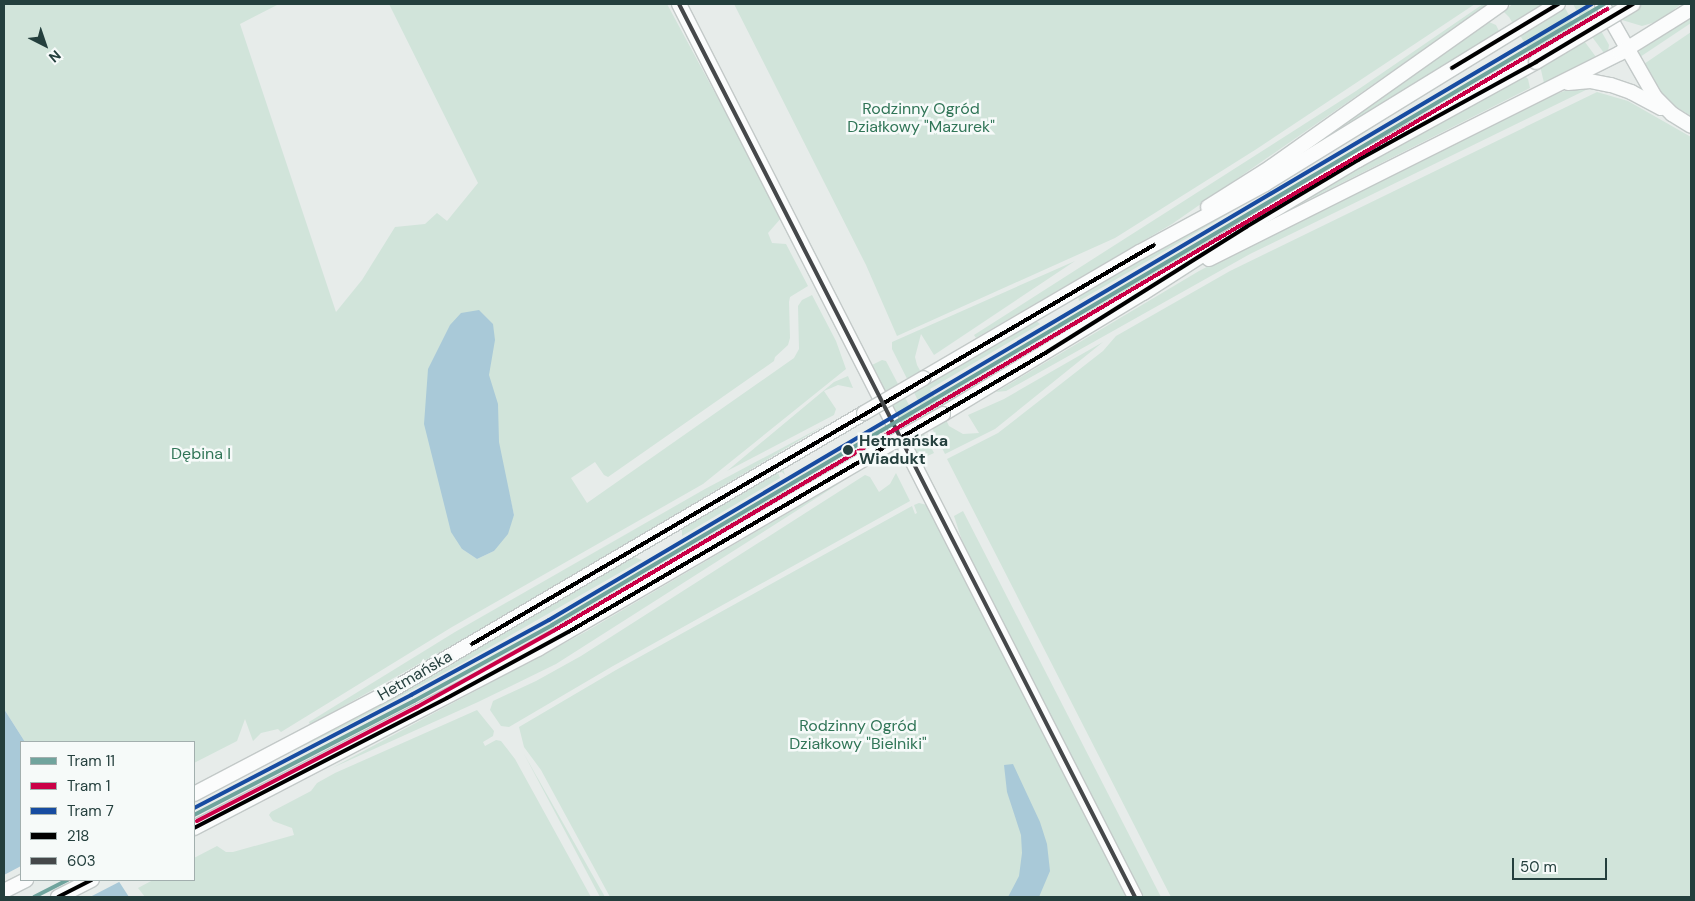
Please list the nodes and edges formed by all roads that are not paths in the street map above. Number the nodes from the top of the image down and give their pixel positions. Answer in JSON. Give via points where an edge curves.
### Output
{"nodes":[{"id":1,"x":679,"y":4,"type":"edge"},
{"id":2,"x":1501,"y":4,"type":"edge"},
{"id":3,"x":1558,"y":4,"type":"edge"},
{"id":4,"x":1602,"y":4,"type":"edge"},
{"id":5,"x":1633,"y":4,"type":"edge"},
{"id":6,"x":1691,"y":9,"type":"edge"},
{"id":7,"x":1627,"y":49,"type":"junction"},
{"id":8,"x":1553,"y":87,"type":"junction"},
{"id":9,"x":1672,"y":114,"type":"junction"},
{"id":10,"x":1691,"y":126,"type":"edge"},
{"id":11,"x":1173,"y":234,"type":"junction"},
{"id":12,"x":1163,"y":280,"type":"junction"},
{"id":13,"x":195,"y":793,"type":"edge"},
{"id":14,"x":195,"y":827,"type":"edge"},
{"id":15,"x":24,"y":881,"type":"edge"},
{"id":16,"x":90,"y":881,"type":"edge"},
{"id":17,"x":4,"y":891,"type":"edge"},
{"id":18,"x":58,"y":897,"type":"edge"},
{"id":19,"x":1135,"y":897,"type":"edge"}],
"edges":[{"from":1,"to":19,"type":"main road"},
{"from":2,"to":11,"type":"main road"},
{"from":3,"to":11,"type":"main road","via":[[1337,141]]},
{"from":4,"to":7,"type":"main road"},
{"from":5,"to":12,"type":"main road","bridge":true,"via":[[1536,62],[1358,160]]},
{"from":6,"to":7,"type":"main road"},
{"from":7,"to":8,"type":"main road"},
{"from":7,"to":9,"type":"main road","via":[[1655,97]]},
{"from":8,"to":9,"type":"main road","via":[[1581,81],[1611,85]]},
{"from":8,"to":12,"type":"main road"},
{"from":9,"to":10,"type":"main road"},
{"from":11,"to":13,"type":"main road","name":"Hetmańska","bridge":true,"via":[[455,654]]},
{"from":12,"to":14,"type":"main road","name":"Hetmańska","bridge":true,"via":[[943,414],[546,645]]},
{"from":15,"to":17,"type":"main road"},
{"from":16,"to":18,"type":"main road"}]}
